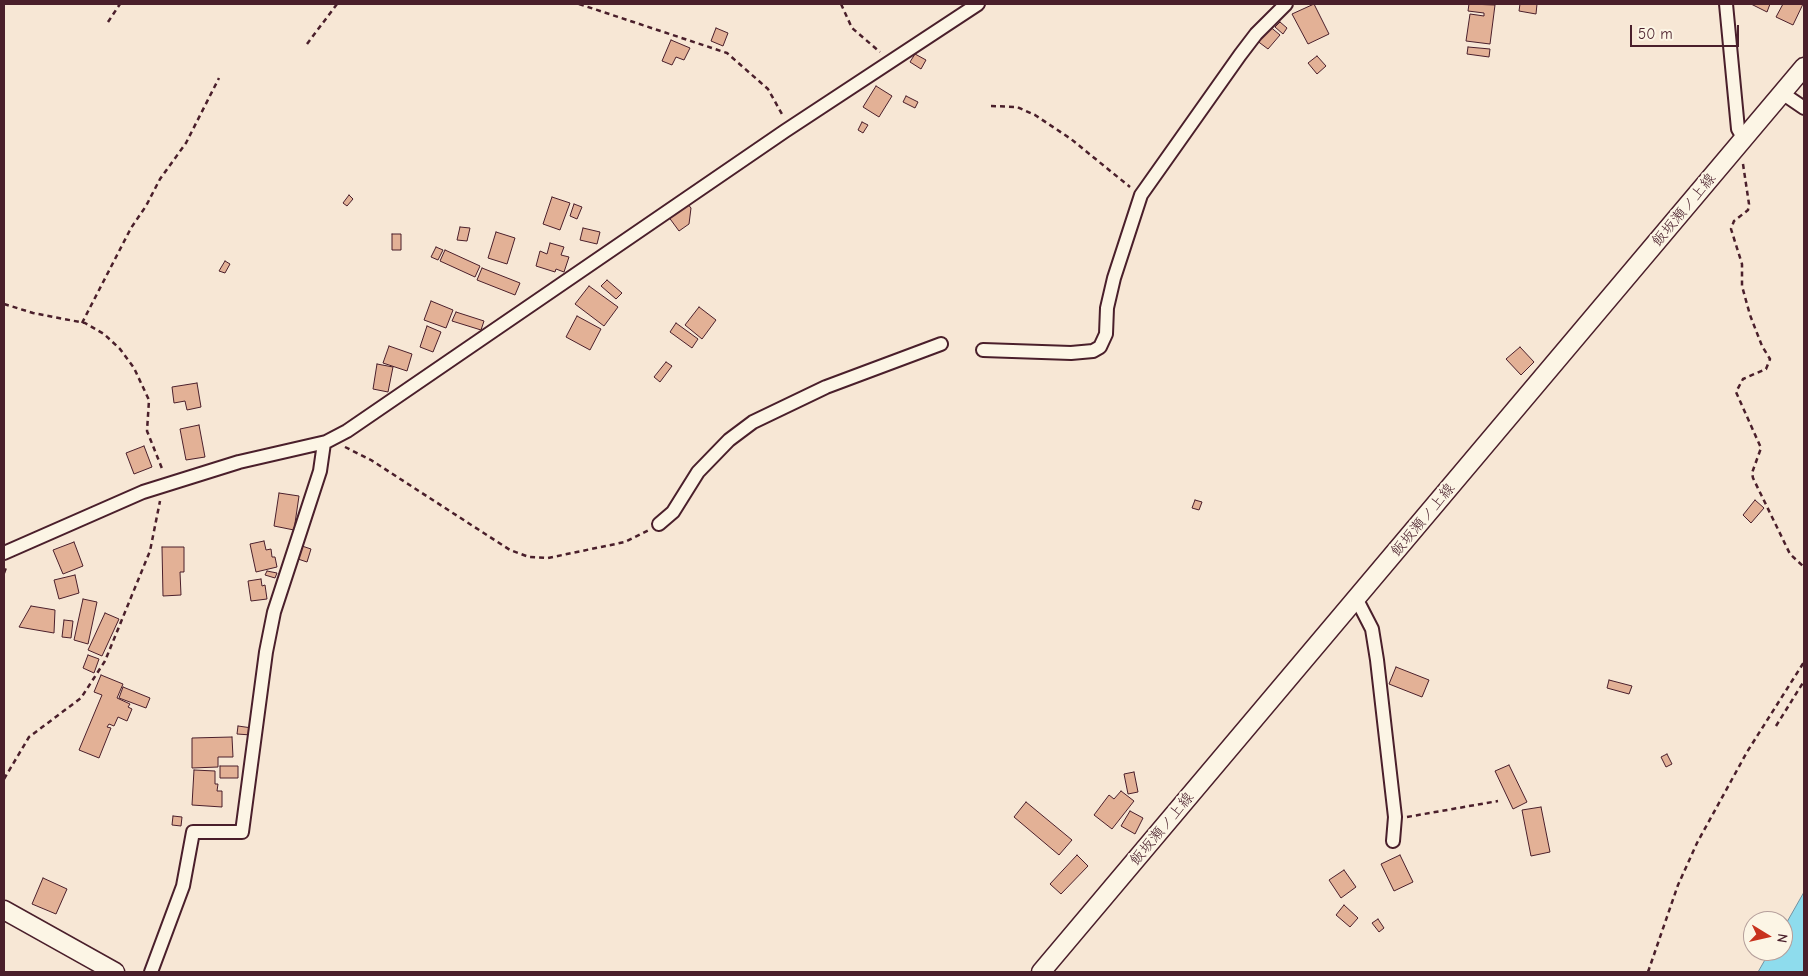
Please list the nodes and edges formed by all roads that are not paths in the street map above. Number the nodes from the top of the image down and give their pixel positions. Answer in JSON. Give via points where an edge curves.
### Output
{"nodes":[{"id":1,"x":978,"y":4,"type":"edge"},
{"id":2,"x":1286,"y":4,"type":"edge"},
{"id":3,"x":1726,"y":4,"type":"edge"},
{"id":4,"x":1804,"y":67,"type":"edge"},
{"id":5,"x":1782,"y":93,"type":"junction"},
{"id":6,"x":1804,"y":108,"type":"edge"},
{"id":7,"x":1739,"y":145,"type":"junction"},
{"id":8,"x":941,"y":344,"type":"dead end"},
{"id":9,"x":983,"y":350,"type":"dead end"},
{"id":10,"x":330,"y":440,"type":"junction"},
{"id":11,"x":659,"y":524,"type":"road end"},
{"id":12,"x":4,"y":552,"type":"edge"},
{"id":13,"x":1356,"y":598,"type":"junction"},
{"id":14,"x":1393,"y":841,"type":"dead end"},
{"id":15,"x":4,"y":910,"type":"edge"},
{"id":16,"x":115,"y":972,"type":"edge"},
{"id":17,"x":151,"y":972,"type":"edge"},
{"id":18,"x":1041,"y":972,"type":"edge"}],
"edges":[{"from":1,"to":10,"type":"street"},
{"from":2,"to":9,"type":"street","via":[[1240,55],[1141,195],[1114,278],[1106,334],[1100,347],[1071,353]]},
{"from":3,"to":7,"type":"street"},
{"from":4,"to":5,"type":"main road","name":"飯坂瀬ノ上線"},
{"from":5,"to":6,"type":"street"},
{"from":5,"to":7,"type":"main road","name":"飯坂瀬ノ上線"},
{"from":7,"to":13,"type":"main road","name":"飯坂瀬ノ上線"},
{"from":8,"to":11,"type":"street","via":[[826,387],[753,422],[729,440],[698,472],[673,512]]},
{"from":10,"to":12,"type":"street","via":[[239,462],[164,486]]},
{"from":10,"to":17,"type":"street","via":[[274,612],[242,832],[193,832],[182,886]]},
{"from":13,"to":14,"type":"street","via":[[1372,629],[1396,819]]},
{"from":13,"to":18,"type":"main road","name":"飯坂瀬ノ上線"},
{"from":15,"to":16,"type":"main road"}]}
